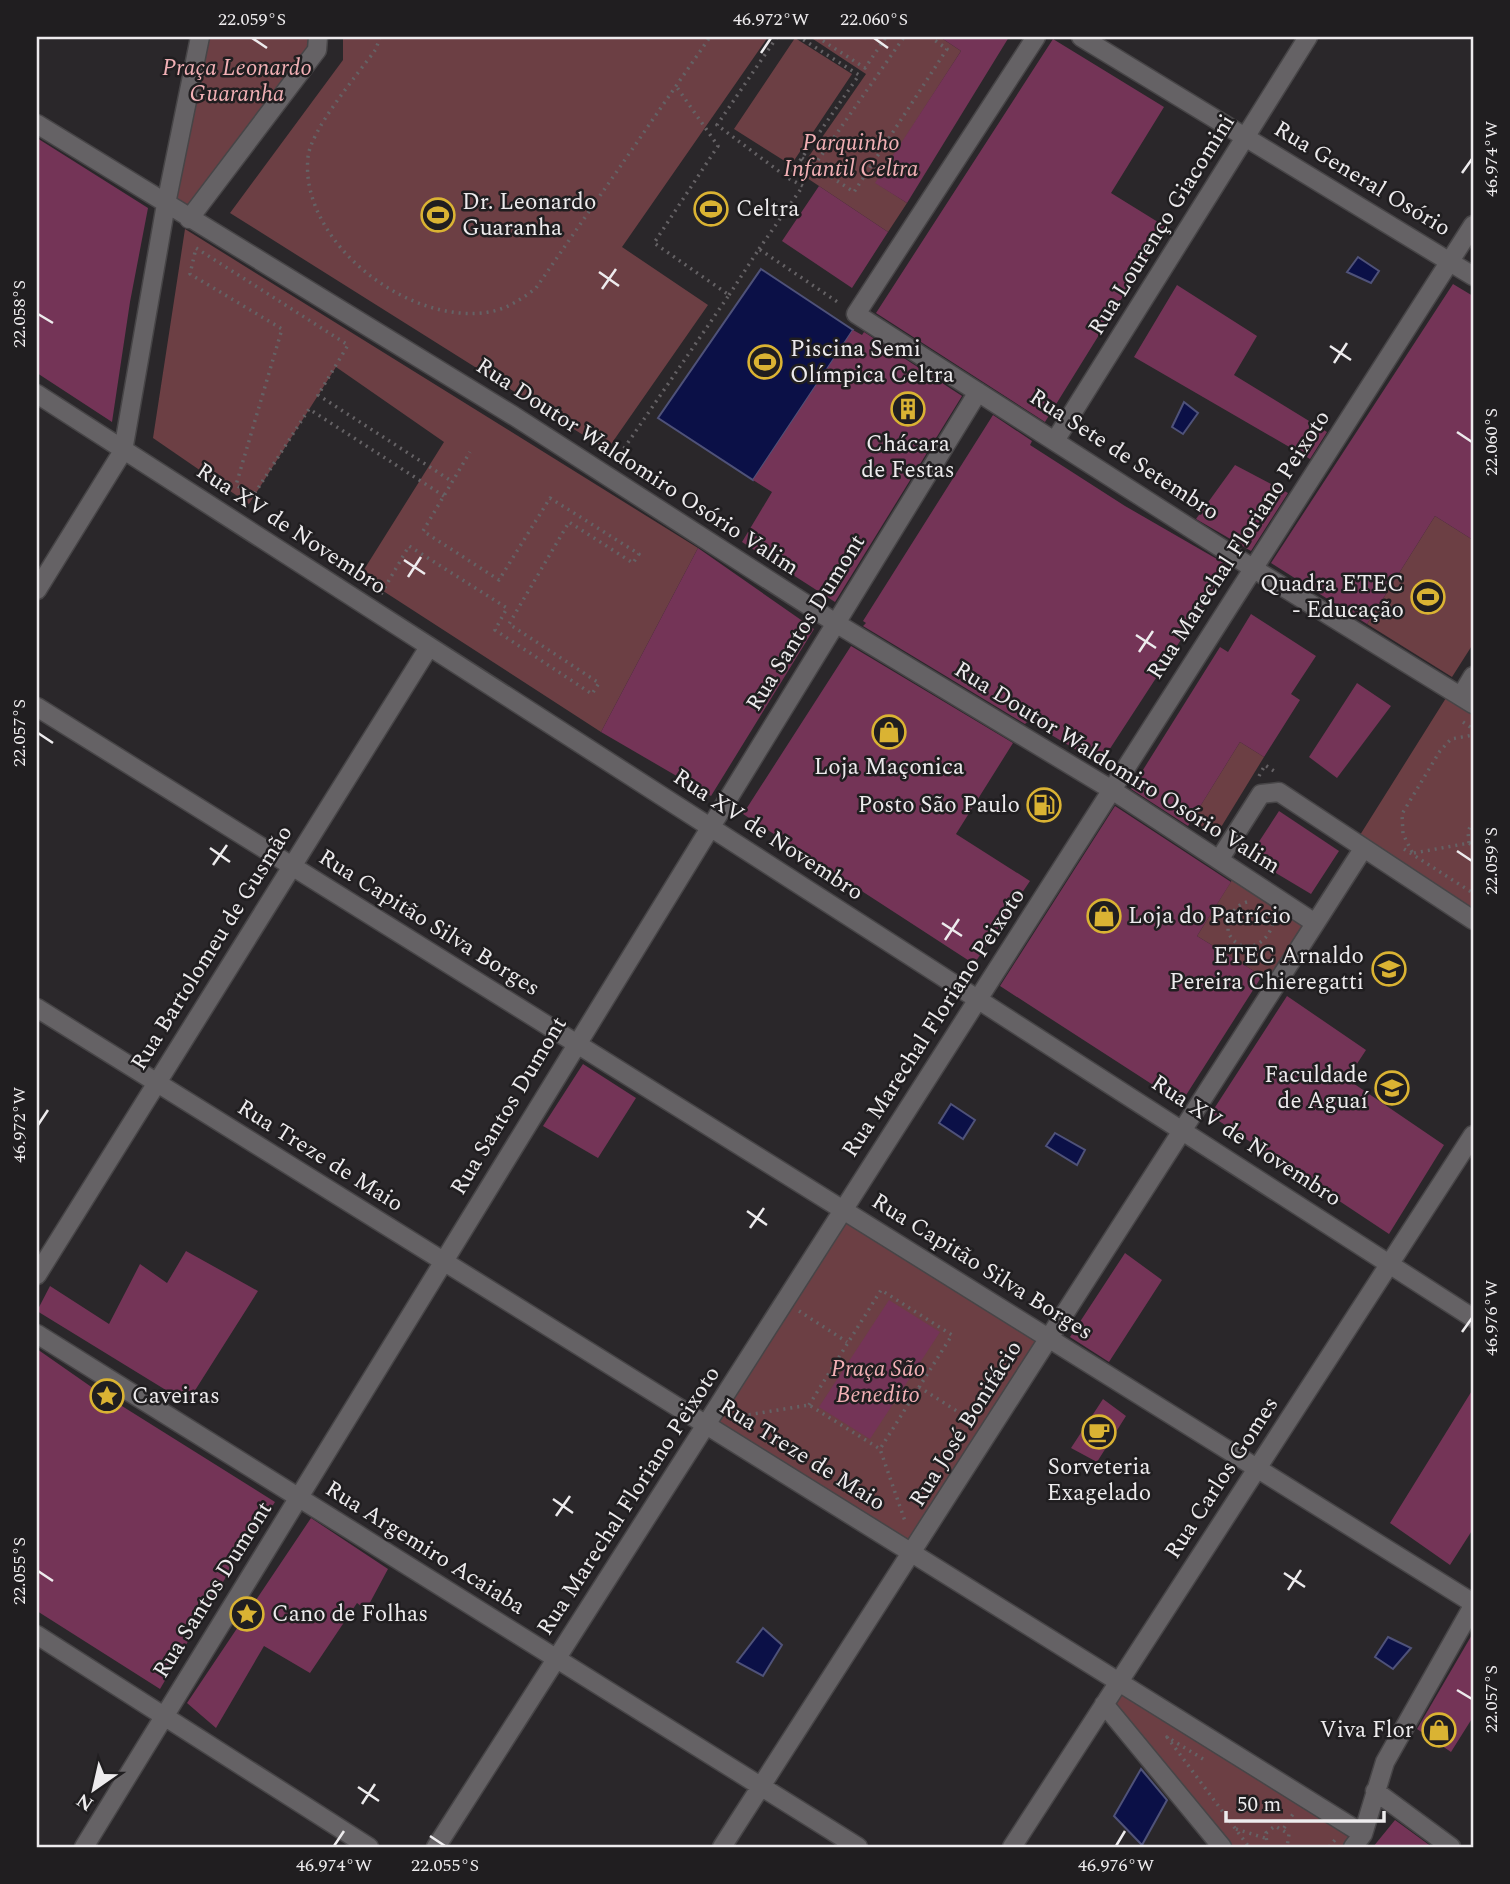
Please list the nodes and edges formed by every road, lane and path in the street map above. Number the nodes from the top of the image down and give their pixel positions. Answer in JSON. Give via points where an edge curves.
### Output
{"nodes":[{"id":1,"x":200,"y":37,"type":"edge"},
{"id":2,"x":318,"y":37,"type":"edge"},
{"id":3,"x":380,"y":37,"type":"edge"},
{"id":4,"x":710,"y":37,"type":"edge"},
{"id":5,"x":777,"y":37,"type":"edge"},
{"id":6,"x":799,"y":37,"type":"edge"},
{"id":7,"x":817,"y":37,"type":"edge"},
{"id":8,"x":886,"y":37,"type":"edge"},
{"id":9,"x":904,"y":37,"type":"edge"},
{"id":10,"x":930,"y":37,"type":"edge"},
{"id":11,"x":1037,"y":37,"type":"edge"},
{"id":12,"x":1081,"y":37,"type":"edge"},
{"id":13,"x":1308,"y":37,"type":"edge"},
{"id":14,"x":676,"y":86,"type":"junction"},
{"id":15,"x":37,"y":124,"type":"edge"},
{"id":16,"x":1245,"y":137,"type":"junction"},
{"id":17,"x":802,"y":158,"type":"junction"},
{"id":18,"x":814,"y":166,"type":"junction"},
{"id":19,"x":788,"y":178,"type":"junction"},
{"id":20,"x":166,"y":204,"type":"junction"},
{"id":21,"x":189,"y":219,"type":"junction"},
{"id":22,"x":1473,"y":225,"type":"edge"},
{"id":23,"x":759,"y":249,"type":"junction"},
{"id":24,"x":1450,"y":261,"type":"junction"},
{"id":25,"x":1473,"y":276,"type":"edge"},
{"id":26,"x":729,"y":295,"type":"junction"},
{"id":27,"x":856,"y":314,"type":"junction"},
{"id":28,"x":978,"y":391,"type":"junction"},
{"id":29,"x":37,"y":394,"type":"edge"},
{"id":30,"x":1056,"y":439,"type":"junction"},
{"id":31,"x":123,"y":451,"type":"junction"},
{"id":32,"x":470,"y":452,"type":"dead end"},
{"id":33,"x":613,"y":463,"type":"dead end"},
{"id":34,"x":453,"y":482,"type":"junction"},
{"id":35,"x":444,"y":496,"type":"junction"},
{"id":36,"x":1254,"y":569,"type":"junction"},
{"id":37,"x":37,"y":590,"type":"edge"},
{"id":38,"x":379,"y":598,"type":"dead end"},
{"id":39,"x":834,"y":622,"type":"junction"},
{"id":40,"x":429,"y":647,"type":"junction"},
{"id":41,"x":1473,"y":676,"type":"edge"},
{"id":42,"x":1467,"y":700,"type":"edge"},
{"id":43,"x":37,"y":707,"type":"edge"},
{"id":44,"x":1454,"y":717,"type":"dead end"},
{"id":45,"x":1473,"y":729,"type":"edge"},
{"id":46,"x":1473,"y":735,"type":"edge"},
{"id":47,"x":1258,"y":777,"type":"dead end"},
{"id":48,"x":1287,"y":780,"type":"dead end"},
{"id":49,"x":1111,"y":790,"type":"junction"},
{"id":50,"x":1473,"y":821,"type":"edge"},
{"id":51,"x":709,"y":827,"type":"junction"},
{"id":52,"x":1471,"y":844,"type":"edge"},
{"id":53,"x":1400,"y":848,"type":"dead end"},
{"id":54,"x":1363,"y":849,"type":"junction"},
{"id":55,"x":1412,"y":854,"type":"junction"},
{"id":56,"x":1219,"y":860,"type":"junction"},
{"id":57,"x":292,"y":866,"type":"junction"},
{"id":58,"x":1473,"y":892,"type":"edge"},
{"id":59,"x":1258,"y":903,"type":"dead end"},
{"id":60,"x":1271,"y":918,"type":"dead end"},
{"id":61,"x":1309,"y":919,"type":"junction"},
{"id":62,"x":1473,"y":920,"type":"edge"},
{"id":63,"x":1273,"y":923,"type":"junction"},
{"id":64,"x":978,"y":999,"type":"junction"},
{"id":65,"x":37,"y":1008,"type":"edge"},
{"id":66,"x":576,"y":1044,"type":"junction"},
{"id":67,"x":157,"y":1083,"type":"junction"},
{"id":68,"x":1182,"y":1129,"type":"junction"},
{"id":69,"x":1473,"y":1135,"type":"edge"},
{"id":70,"x":844,"y":1210,"type":"junction"},
{"id":71,"x":443,"y":1261,"type":"junction"},
{"id":72,"x":1390,"y":1264,"type":"junction"},
{"id":73,"x":37,"y":1275,"type":"edge"},
{"id":74,"x":803,"y":1299,"type":"dead end"},
{"id":75,"x":1473,"y":1318,"type":"edge"},
{"id":76,"x":37,"y":1334,"type":"edge"},
{"id":77,"x":1049,"y":1338,"type":"junction"},
{"id":78,"x":847,"y":1342,"type":"junction"},
{"id":79,"x":919,"y":1387,"type":"junction"},
{"id":80,"x":809,"y":1405,"type":"junction"},
{"id":81,"x":736,"y":1407,"type":"dead end"},
{"id":82,"x":982,"y":1413,"type":"dead end"},
{"id":83,"x":729,"y":1418,"type":"junction"},
{"id":84,"x":740,"y":1424,"type":"dead end"},
{"id":85,"x":706,"y":1425,"type":"junction"},
{"id":86,"x":880,"y":1449,"type":"junction"},
{"id":87,"x":1257,"y":1468,"type":"junction"},
{"id":88,"x":298,"y":1497,"type":"junction"},
{"id":89,"x":915,"y":1518,"type":"dead end"},
{"id":90,"x":897,"y":1522,"type":"dead end"},
{"id":91,"x":908,"y":1529,"type":"junction"},
{"id":92,"x":913,"y":1553,"type":"junction"},
{"id":93,"x":1473,"y":1604,"type":"edge"},
{"id":94,"x":37,"y":1635,"type":"edge"},
{"id":95,"x":556,"y":1659,"type":"junction"},
{"id":96,"x":1119,"y":1682,"type":"junction"},
{"id":97,"x":1104,"y":1704,"type":"junction"},
{"id":98,"x":164,"y":1716,"type":"junction"},
{"id":99,"x":1212,"y":1765,"type":"dead end"},
{"id":100,"x":760,"y":1787,"type":"junction"},
{"id":101,"x":1375,"y":1791,"type":"junction"},
{"id":102,"x":1303,"y":1820,"type":"dead end"},
{"id":103,"x":1284,"y":1828,"type":"junction"},
{"id":104,"x":1236,"y":1829,"type":"junction"},
{"id":105,"x":1324,"y":1833,"type":"dead end"},
{"id":106,"x":1265,"y":1838,"type":"junction"},
{"id":107,"x":1358,"y":1841,"type":"edge"},
{"id":108,"x":84,"y":1847,"type":"edge"},
{"id":109,"x":369,"y":1847,"type":"edge"},
{"id":110,"x":436,"y":1847,"type":"edge"},
{"id":111,"x":722,"y":1847,"type":"edge"},
{"id":112,"x":858,"y":1847,"type":"edge"},
{"id":113,"x":1012,"y":1847,"type":"edge"},
{"id":114,"x":1222,"y":1847,"type":"edge"},
{"id":115,"x":1249,"y":1847,"type":"edge"},
{"id":116,"x":1267,"y":1847,"type":"edge"},
{"id":117,"x":1287,"y":1847,"type":"edge"},
{"id":118,"x":1329,"y":1847,"type":"edge"},
{"id":119,"x":1451,"y":1847,"type":"edge"}],
"edges":[{"from":1,"to":20,"type":"street"},
{"from":2,"to":21,"type":"street","via":[[317,50]]},
{"from":3,"to":14,"type":"path","via":[[312,140],[307,172],[311,194],[323,222],[354,264],[382,284],[444,310],[491,312],[523,299],[536,288]]},
{"from":4,"to":14,"type":"path"},
{"from":5,"to":19,"type":"path","via":[[717,125]]},
{"from":6,"to":17,"type":"path","via":[[859,75]]},
{"from":7,"to":8,"type":"path","via":[[864,68]]},
{"from":9,"to":18,"type":"path"},
{"from":10,"to":18,"type":"path","via":[[947,48],[854,192]]},
{"from":11,"to":27,"type":"street"},
{"from":12,"to":16,"type":"street","name":"Rua General Osório"},
{"from":13,"to":16,"type":"street","name":"Rua Lourenço Giacomini"},
{"from":14,"to":26,"type":"path","via":[[718,146],[654,243]]},
{"from":15,"to":20,"type":"street","name":"Rua Doutor Waldomiro Osório Valim"},
{"from":16,"to":24,"type":"street","name":"Rua General Osório"},
{"from":16,"to":30,"type":"street","name":"Rua Lourenço Giacomini"},
{"from":17,"to":18,"type":"path"},
{"from":17,"to":19,"type":"path"},
{"from":19,"to":23,"type":"path","via":[[803,186]]},
{"from":20,"to":21,"type":"street","name":"Rua Doutor Waldomiro Osório Valim"},
{"from":20,"to":31,"type":"street"},
{"from":21,"to":39,"type":"street","name":"Rua Doutor Waldomiro Osório Valim","via":[[514,416]]},
{"from":22,"to":24,"type":"street","name":"Rua Marechal Floriano Peixoto"},
{"from":23,"to":26,"type":"path"},
{"from":23,"to":27,"type":"path"},
{"from":24,"to":25,"type":"street","name":"Rua General Osório"},
{"from":24,"to":36,"type":"street","name":"Rua Marechal Floriano Peixoto"},
{"from":26,"to":33,"type":"path"},
{"from":27,"to":28,"type":"street","name":"Rua Sete de Setembro"},
{"from":28,"to":30,"type":"street","name":"Rua Sete de Setembro"},
{"from":28,"to":39,"type":"street","name":"Rua Santos Dumont"},
{"from":29,"to":31,"type":"street","name":"Rua XV de Novembro"},
{"from":30,"to":36,"type":"street","name":"Rua Sete de Setembro"},
{"from":31,"to":37,"type":"street"},
{"from":31,"to":40,"type":"street","name":"Rua XV de Novembro"},
{"from":32,"to":34,"type":"path"},
{"from":34,"to":35,"type":"path"},
{"from":34,"to":35,"type":"path","via":[[318,395],[348,345],[197,248],[190,274],[282,329],[236,485],[253,496],[309,409]]},
{"from":35,"to":38,"type":"path","via":[[423,531],[499,580],[550,498],[639,554],[633,563],[569,522],[509,624],[599,683],[592,694],[495,630],[507,607],[409,545]]},
{"from":36,"to":42,"type":"street","name":"Rua Sete de Setembro"},
{"from":36,"to":49,"type":"street","name":"Rua Marechal Floriano Peixoto"},
{"from":39,"to":49,"type":"street","name":"Rua Doutor Waldomiro Osório Valim"},
{"from":39,"to":51,"type":"street","name":"Rua Santos Dumont"},
{"from":40,"to":51,"type":"street","name":"Rua XV de Novembro"},
{"from":40,"to":57,"type":"street","name":"Rua Bartolomeu de Gusmão"},
{"from":41,"to":42,"type":"street"},
{"from":43,"to":57,"type":"street","name":"Rua Capitão Silva Borges"},
{"from":44,"to":45,"type":"path"},
{"from":46,"to":55,"type":"path","via":[[1451,739],[1440,751],[1402,814],[1403,834]]},
{"from":47,"to":48,"type":"path","via":[[1265,765]]},
{"from":49,"to":56,"type":"street","name":"Rua Doutor Waldomiro Osório Valim"},
{"from":49,"to":64,"type":"street","name":"Rua Marechal Floriano Peixoto"},
{"from":50,"to":52,"type":"path","via":[[1468,831]]},
{"from":51,"to":64,"type":"street","name":"Rua XV de Novembro"},
{"from":51,"to":66,"type":"street","name":"Rua Santos Dumont"},
{"from":52,"to":55,"type":"path"},
{"from":53,"to":55,"type":"path"},
{"from":54,"to":56,"type":"street","via":[[1279,792],[1261,794]]},
{"from":54,"to":61,"type":"street","name":"Rua José Bonifácio"},
{"from":54,"to":62,"type":"street"},
{"from":55,"to":58,"type":"path"},
{"from":56,"to":61,"type":"street","name":"Rua Doutor Waldomiro Osório Valim"},
{"from":57,"to":66,"type":"street","name":"Rua Capitão Silva Borges"},
{"from":57,"to":67,"type":"street","name":"Rua Bartolomeu de Gusmão"},
{"from":59,"to":63,"type":"path","via":[[1242,903],[1235,909],[1228,925],[1230,937],[1244,947],[1257,946],[1269,936]]},
{"from":60,"to":63,"type":"path"},
{"from":61,"to":63,"type":"path"},
{"from":61,"to":68,"type":"street","name":"Rua José Bonifácio"},
{"from":64,"to":68,"type":"street","name":"Rua XV de Novembro"},
{"from":64,"to":70,"type":"street","name":"Rua Marechal Floriano Peixoto"},
{"from":65,"to":67,"type":"street","name":"Rua Treze de Maio"},
{"from":66,"to":70,"type":"street","name":"Rua Capitão Silva Borges"},
{"from":66,"to":71,"type":"street","name":"Rua Santos Dumont"},
{"from":67,"to":71,"type":"street","name":"Rua Treze de Maio"},
{"from":67,"to":73,"type":"street","name":"Rua Bartolomeu de Gusmão"},
{"from":68,"to":72,"type":"street","name":"Rua XV de Novembro"},
{"from":68,"to":77,"type":"street","name":"Rua José Bonifácio"},
{"from":69,"to":72,"type":"street","name":"Rua Carlos Gomes"},
{"from":70,"to":77,"type":"street","name":"Rua Capitão Silva Borges"},
{"from":70,"to":85,"type":"street","name":"Rua Marechal Floriano Peixoto"},
{"from":71,"to":85,"type":"street","name":"Rua Treze de Maio"},
{"from":71,"to":88,"type":"street","name":"Rua Santos Dumont"},
{"from":72,"to":75,"type":"street","name":"Rua XV de Novembro"},
{"from":72,"to":87,"type":"street","name":"Rua Carlos Gomes"},
{"from":74,"to":78,"type":"path","via":[[797,1310]]},
{"from":76,"to":88,"type":"street","name":"Rua Argemiro Acaiaba"},
{"from":77,"to":87,"type":"street","name":"Rua Capitão Silva Borges"},
{"from":77,"to":92,"type":"street","name":"Rua José Bonifácio"},
{"from":78,"to":79,"type":"path","via":[[881,1290],[952,1335]]},
{"from":78,"to":80,"type":"path"},
{"from":79,"to":82,"type":"path","via":[[976,1423]]},
{"from":79,"to":86,"type":"path"},
{"from":80,"to":83,"type":"path"},
{"from":80,"to":86,"type":"path"},
{"from":81,"to":83,"type":"path"},
{"from":83,"to":84,"type":"path"},
{"from":85,"to":92,"type":"street","name":"Rua Treze de Maio"},
{"from":85,"to":95,"type":"street","name":"Rua Marechal Floriano Peixoto"},
{"from":86,"to":91,"type":"path"},
{"from":87,"to":93,"type":"street","name":"Rua Capitão Silva Borges"},
{"from":87,"to":96,"type":"street","name":"Rua Carlos Gomes"},
{"from":88,"to":95,"type":"street","name":"Rua Argemiro Acaiaba"},
{"from":88,"to":98,"type":"street","name":"Rua Santos Dumont"},
{"from":89,"to":91,"type":"path"},
{"from":90,"to":91,"type":"path"},
{"from":92,"to":96,"type":"street","name":"Rua Treze de Maio"},
{"from":92,"to":100,"type":"street","name":"Rua José Bonifácio"},
{"from":93,"to":101,"type":"street","via":[[1385,1762]]},
{"from":94,"to":98,"type":"street"},
{"from":95,"to":100,"type":"street","name":"Rua Argemiro Acaiaba"},
{"from":95,"to":110,"type":"street","name":"Rua Marechal Floriano Peixoto"},
{"from":96,"to":97,"type":"street","name":"Rua Carlos Gomes"},
{"from":96,"to":107,"type":"street","name":"Rua Treze de Maio"},
{"from":97,"to":113,"type":"street","name":"Rua Carlos Gomes"},
{"from":97,"to":114,"type":"street"},
{"from":98,"to":108,"type":"street","name":"Rua Santos Dumont"},
{"from":98,"to":109,"type":"street"},
{"from":99,"to":104,"type":"path","via":[[1167,1737]]},
{"from":100,"to":111,"type":"street","name":"Rua José Bonifácio"},
{"from":100,"to":112,"type":"street","name":"Rua Argemiro Acaiaba"},
{"from":101,"to":107,"type":"street"},
{"from":101,"to":119,"type":"street"},
{"from":102,"to":103,"type":"path","via":[[1293,1814]]},
{"from":103,"to":106,"type":"path","via":[[1272,1827]]},
{"from":103,"to":117,"type":"path","via":[[1290,1838]]},
{"from":104,"to":106,"type":"path"},
{"from":104,"to":115,"type":"path"},
{"from":105,"to":118,"type":"path","via":[[1335,1840]]},
{"from":106,"to":116,"type":"path"}]}
